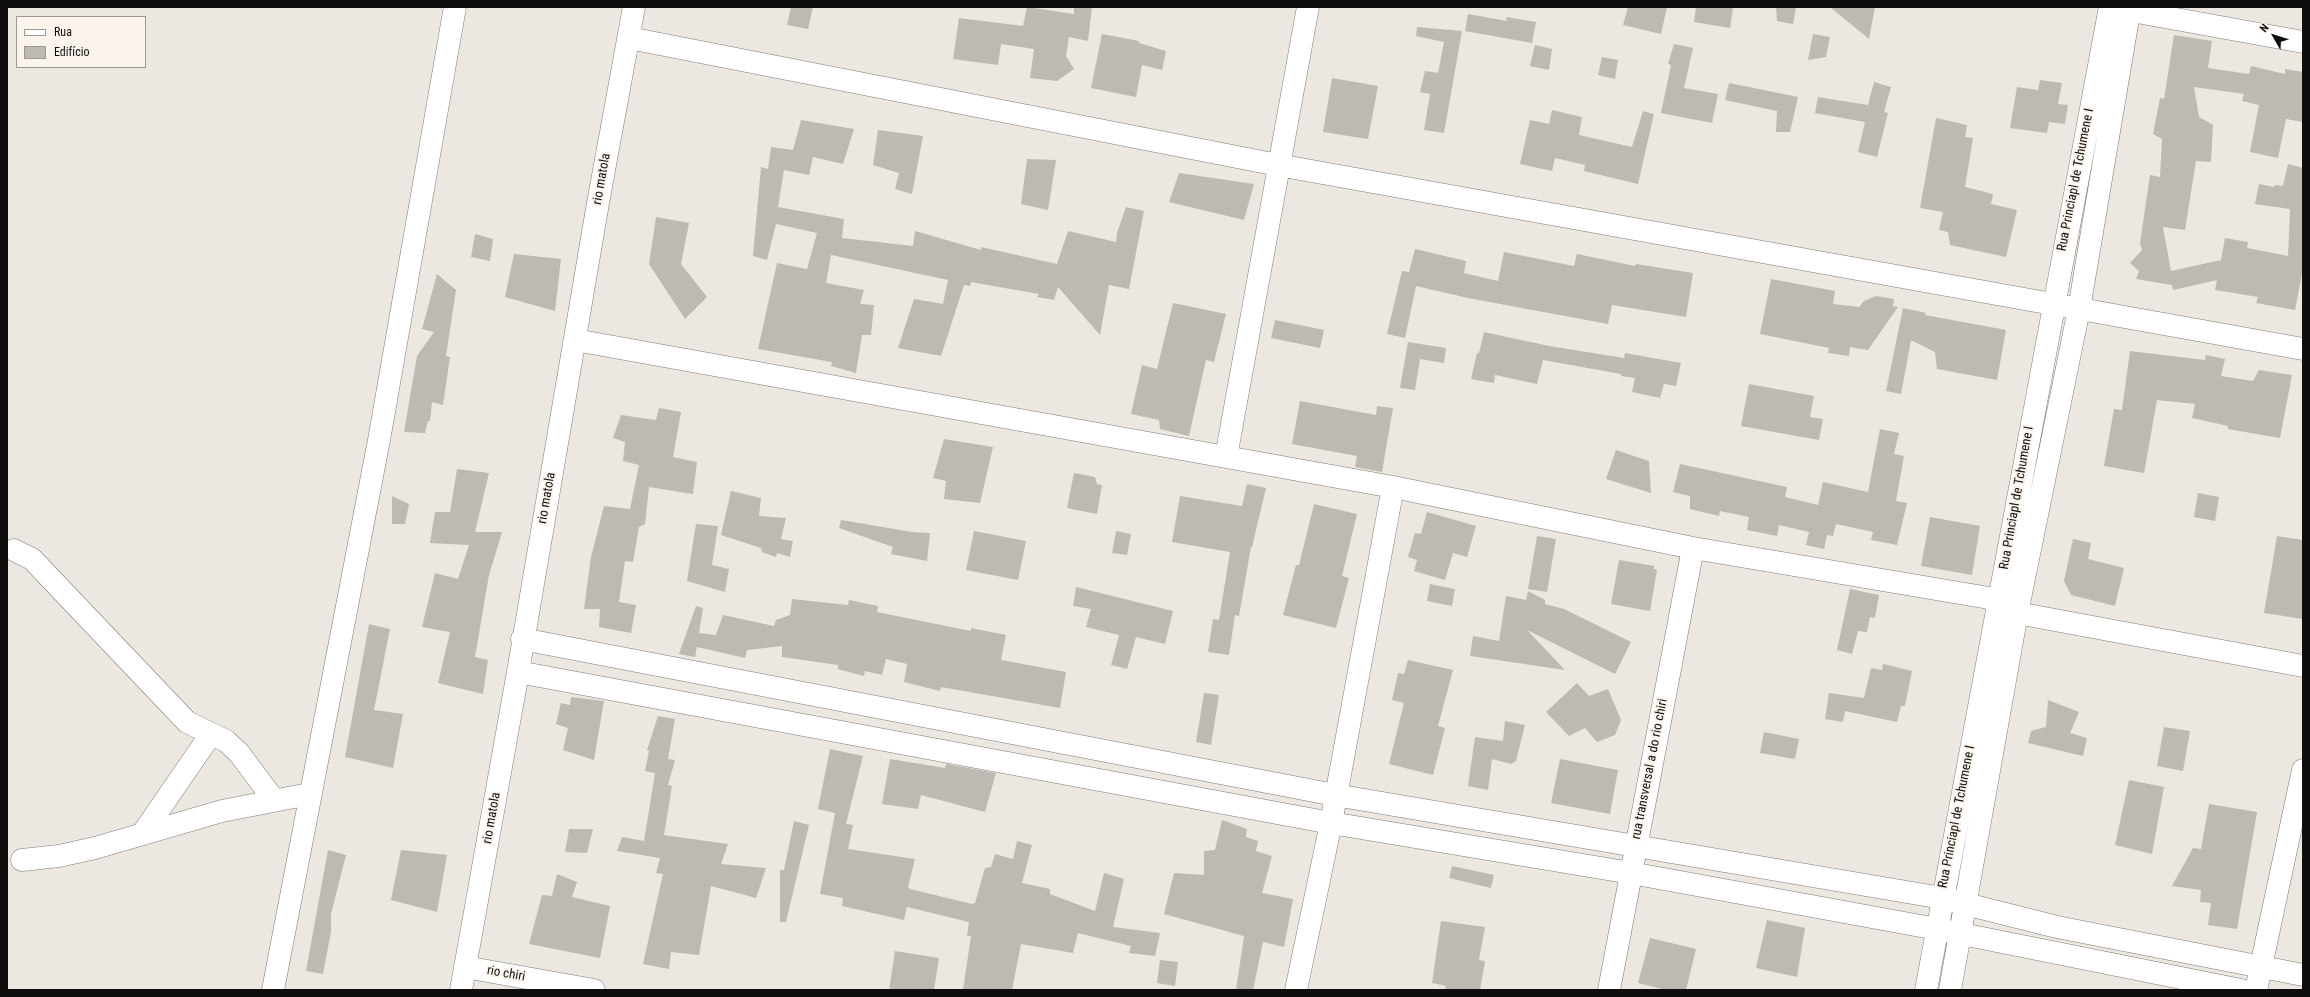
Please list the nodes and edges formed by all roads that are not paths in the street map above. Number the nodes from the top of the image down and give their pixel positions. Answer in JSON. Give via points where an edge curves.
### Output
{"nodes":[{"id":1,"x":455,"y":7,"type":"edge"},
{"id":2,"x":634,"y":7,"type":"edge"},
{"id":3,"x":1308,"y":7,"type":"edge"},
{"id":4,"x":2117,"y":8,"type":"edge"},
{"id":5,"x":629,"y":38,"type":"junction"},
{"id":6,"x":2303,"y":42,"type":"edge"},
{"id":7,"x":1278,"y":165,"type":"junction"},
{"id":8,"x":2052,"y":304,"type":"junction"},
{"id":9,"x":2079,"y":309,"type":"junction"},
{"id":10,"x":575,"y":340,"type":"junction"},
{"id":11,"x":2303,"y":349,"type":"edge"},
{"id":12,"x":1226,"y":457,"type":"junction"},
{"id":13,"x":1393,"y":487,"type":"junction"},
{"id":14,"x":1694,"y":548,"type":"junction"},
{"id":15,"x":14,"y":550,"type":"dead end"},
{"id":16,"x":2008,"y":608,"type":"junction"},
{"id":17,"x":522,"y":639,"type":"junction"},
{"id":18,"x":2303,"y":666,"type":"edge"},
{"id":19,"x":518,"y":672,"type":"junction"},
{"id":20,"x":211,"y":734,"type":"junction"},
{"id":21,"x":2303,"y":770,"type":"edge"},
{"id":22,"x":309,"y":794,"type":"junction"},
{"id":23,"x":1335,"y":795,"type":"junction"},
{"id":24,"x":274,"y":800,"type":"junction"},
{"id":25,"x":1331,"y":823,"type":"junction"},
{"id":26,"x":143,"y":833,"type":"junction"},
{"id":27,"x":1635,"y":845,"type":"junction"},
{"id":28,"x":22,"y":860,"type":"dead end"},
{"id":29,"x":1631,"y":873,"type":"junction"},
{"id":30,"x":1942,"y":898,"type":"junction"},
{"id":31,"x":1967,"y":904,"type":"junction"},
{"id":32,"x":1937,"y":929,"type":"junction"},
{"id":33,"x":1960,"y":934,"type":"junction"},
{"id":34,"x":2260,"y":966,"type":"junction"},
{"id":35,"x":466,"y":967,"type":"junction"},
{"id":36,"x":2303,"y":975,"type":"edge"},
{"id":37,"x":272,"y":990,"type":"edge"},
{"id":38,"x":461,"y":990,"type":"edge"},
{"id":39,"x":594,"y":990,"type":"edge"},
{"id":40,"x":1296,"y":990,"type":"edge"},
{"id":41,"x":1609,"y":990,"type":"edge"},
{"id":42,"x":1926,"y":990,"type":"edge"},
{"id":43,"x":1950,"y":990,"type":"edge"},
{"id":44,"x":2240,"y":990,"type":"edge"},
{"id":45,"x":2256,"y":990,"type":"edge"}],
"edges":[{"from":1,"to":22,"type":"street","via":[[379,440]]},
{"from":2,"to":5,"type":"street","name":"rio matola"},
{"from":3,"to":7,"type":"street"},
{"from":4,"to":6,"type":"street"},
{"from":4,"to":8,"type":"street","name":"Rua Princiapl de Tchumene I"},
{"from":4,"to":9,"type":"street","name":"Rua Princiapl de Tchumene I"},
{"from":5,"to":7,"type":"street"},
{"from":5,"to":10,"type":"street","name":"rio matola"},
{"from":7,"to":8,"type":"street"},
{"from":7,"to":12,"type":"street"},
{"from":8,"to":9,"type":"street"},
{"from":8,"to":16,"type":"street","name":"Rua Princiapl de Tchumene I"},
{"from":9,"to":11,"type":"street"},
{"from":9,"to":16,"type":"street","name":"Rua Princiapl de Tchumene I"},
{"from":10,"to":12,"type":"street"},
{"from":10,"to":17,"type":"street","name":"rio matola"},
{"from":12,"to":13,"type":"street"},
{"from":13,"to":14,"type":"street"},
{"from":13,"to":23,"type":"street"},
{"from":14,"to":16,"type":"street","via":[[1989,598]]},
{"from":14,"to":27,"type":"street","name":"rua transversal a do rio chiri"},
{"from":15,"to":20,"type":"street","via":[[32,559],[187,722]]},
{"from":16,"to":18,"type":"street"},
{"from":16,"to":30,"type":"street","name":"Rua Princiapl de Tchumene I"},
{"from":16,"to":31,"type":"street","name":"Rua Princiapl de Tchumene I"},
{"from":17,"to":19,"type":"street","name":"rio matola"},
{"from":17,"to":23,"type":"street"},
{"from":19,"to":25,"type":"street"},
{"from":19,"to":35,"type":"street","name":"rio matola"},
{"from":20,"to":24,"type":"street","via":[[226,741],[239,753]]},
{"from":20,"to":26,"type":"street"},
{"from":21,"to":34,"type":"street"},
{"from":22,"to":24,"type":"street"},
{"from":22,"to":37,"type":"street"},
{"from":23,"to":25,"type":"street"},
{"from":23,"to":27,"type":"street"},
{"from":24,"to":26,"type":"street","via":[[222,811]]},
{"from":25,"to":29,"type":"street"},
{"from":25,"to":40,"type":"street"},
{"from":26,"to":28,"type":"street","via":[[59,856]]},
{"from":27,"to":29,"type":"street","name":"rua transversal a do rio chiri"},
{"from":27,"to":30,"type":"street"},
{"from":29,"to":32,"type":"street"},
{"from":29,"to":41,"type":"street","name":"rua transversal a do rio chiri"},
{"from":30,"to":31,"type":"street"},
{"from":30,"to":32,"type":"street","name":"Rua Princiapl de Tchumene I"},
{"from":31,"to":33,"type":"street","name":"Rua Princiapl de Tchumene I"},
{"from":31,"to":34,"type":"street","via":[[2057,927]]},
{"from":32,"to":33,"type":"street"},
{"from":32,"to":42,"type":"street","name":"Rua Princiapl de Tchumene I"},
{"from":33,"to":43,"type":"street","name":"Rua Princiapl de Tchumene I"},
{"from":33,"to":44,"type":"street"},
{"from":34,"to":36,"type":"street"},
{"from":34,"to":45,"type":"street"},
{"from":35,"to":38,"type":"street","name":"rio matola"},
{"from":35,"to":39,"type":"street","name":"rio chiri"}]}
